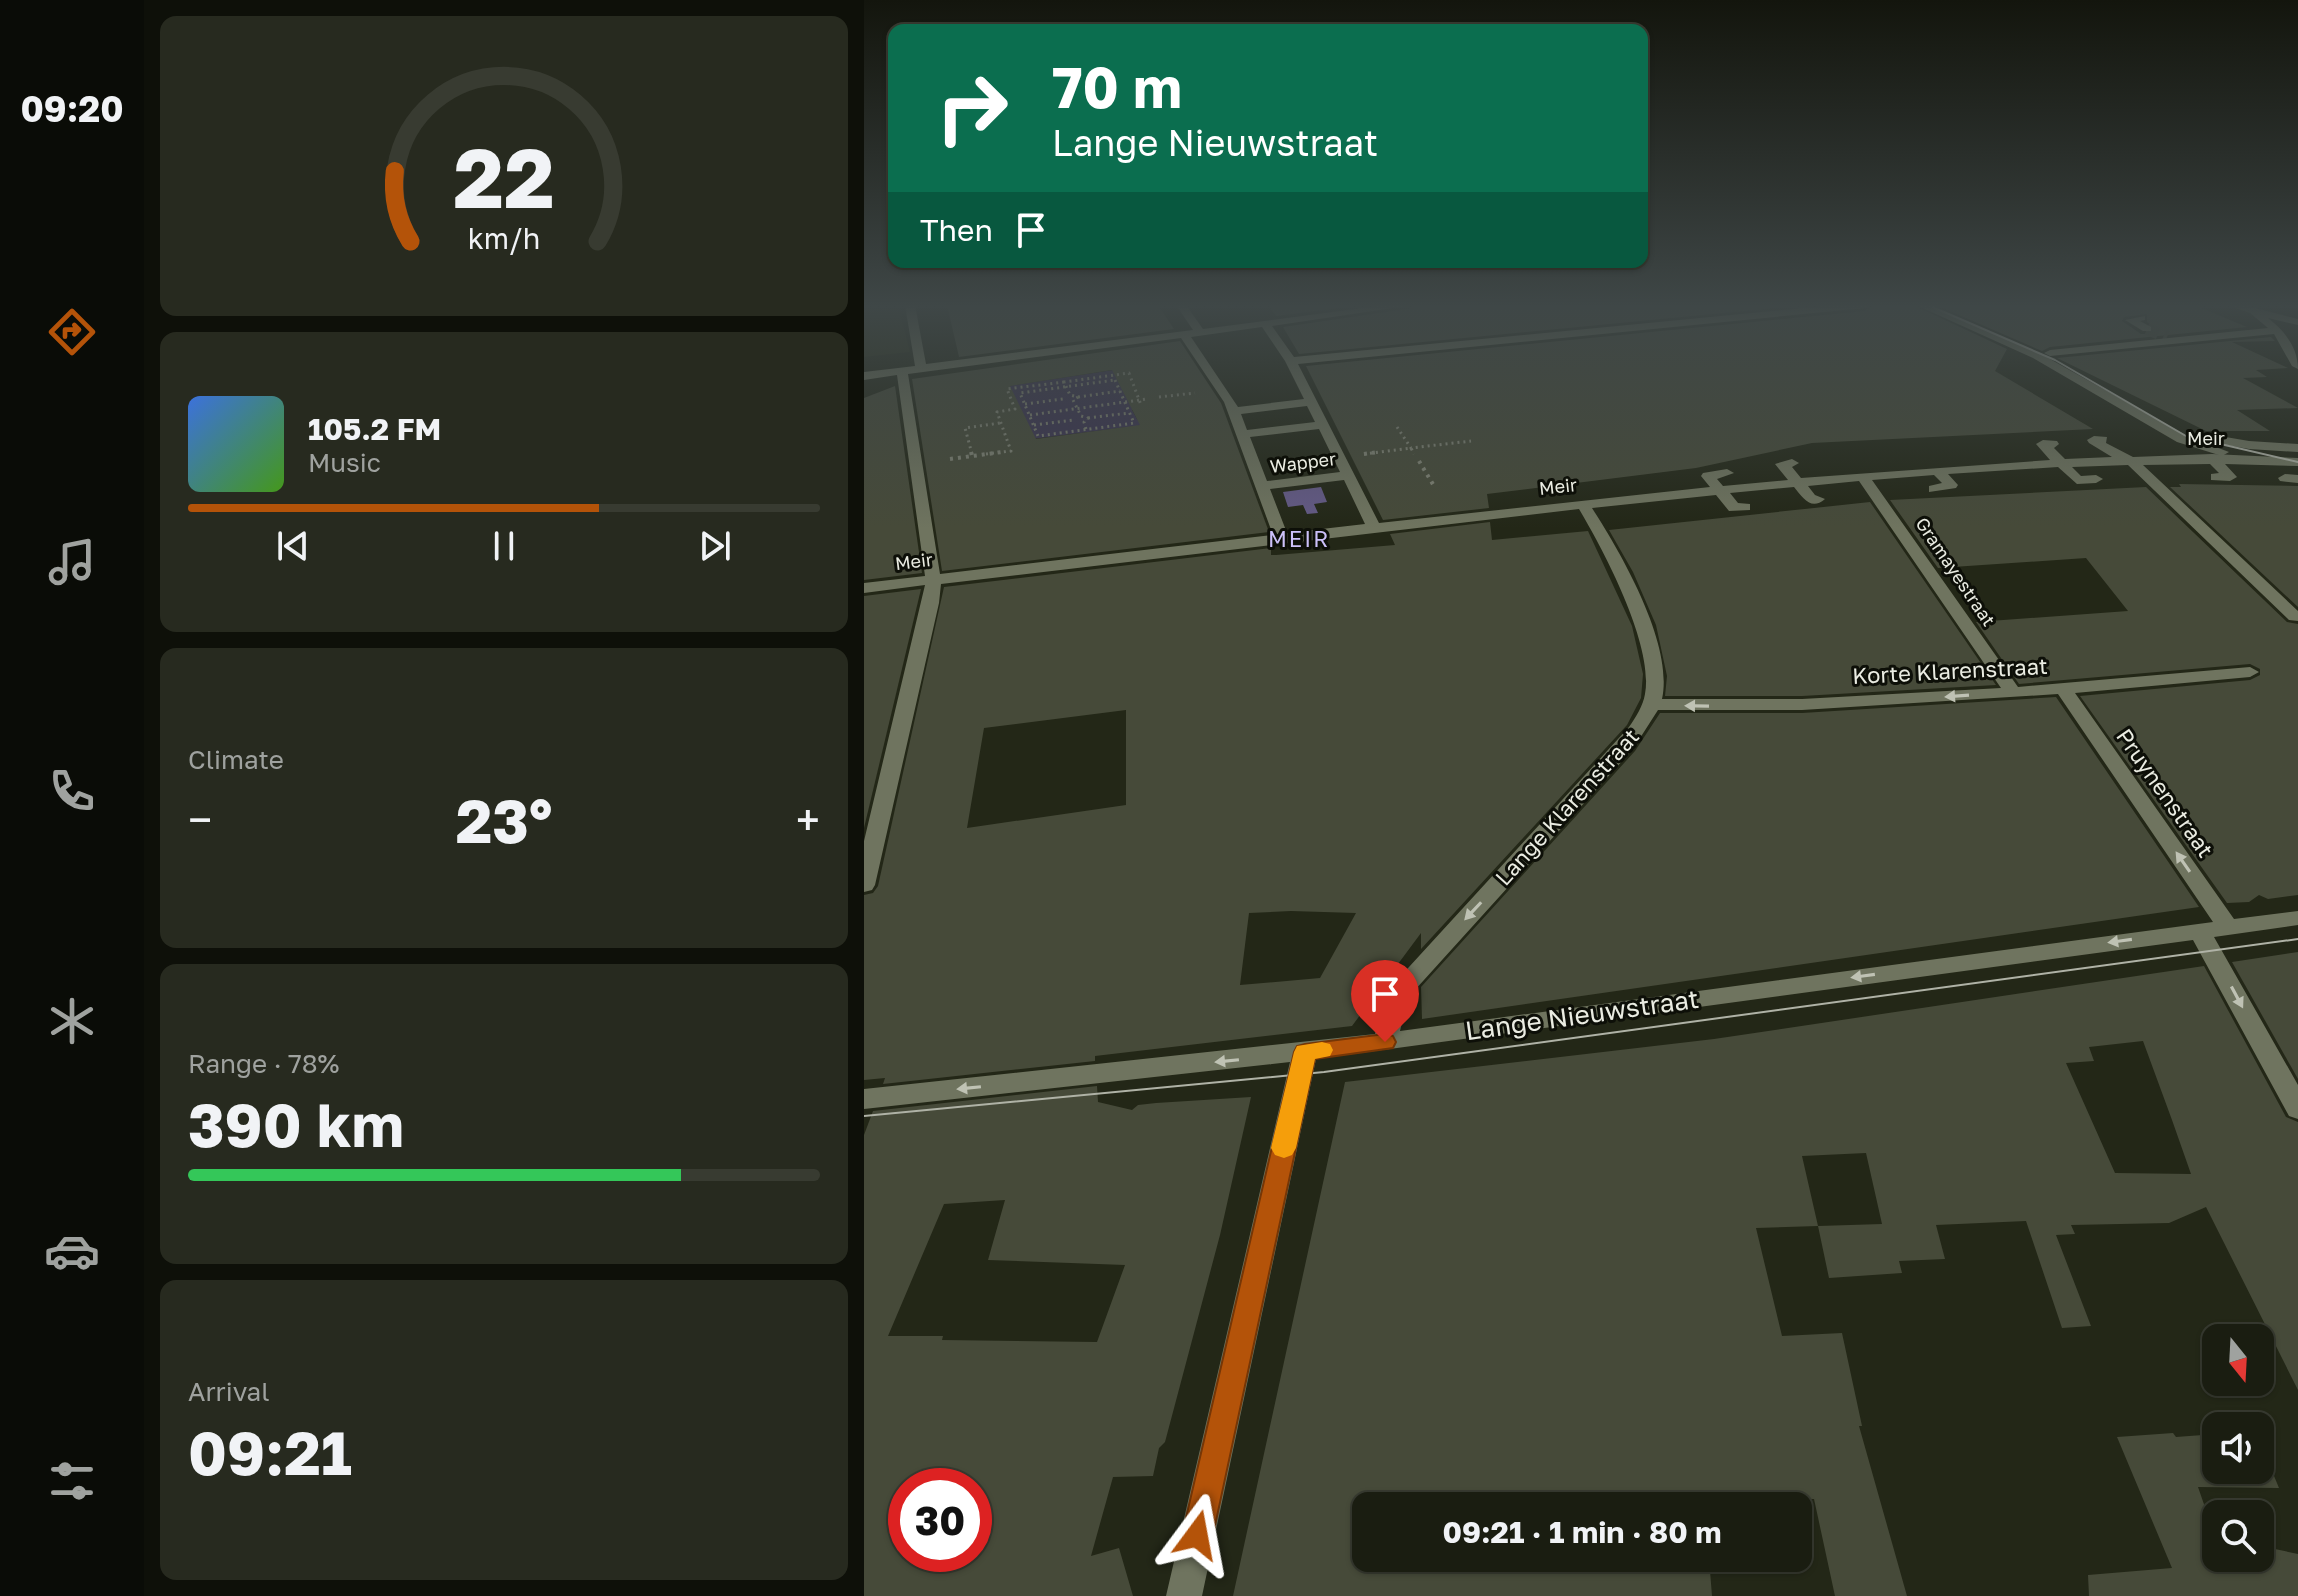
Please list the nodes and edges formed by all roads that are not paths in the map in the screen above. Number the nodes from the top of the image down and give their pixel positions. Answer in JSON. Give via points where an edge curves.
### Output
{"nodes":[{"id":1,"x":903,"y":379,"type":"edge"},
{"id":2,"x":1213,"y":379,"type":"edge"},
{"id":3,"x":1300,"y":379,"type":"edge"},
{"id":4,"x":2078,"y":379,"type":"edge"},
{"id":5,"x":2097,"y":379,"type":"edge"},
{"id":6,"x":1312,"y":402,"type":"junction"},
{"id":7,"x":1234,"y":411,"type":"junction"},
{"id":8,"x":1323,"y":425,"type":"junction"},
{"id":9,"x":1242,"y":434,"type":"junction"},
{"id":10,"x":2102,"y":440,"type":"dead end"},
{"id":11,"x":2052,"y":444,"type":"dead end"},
{"id":12,"x":2298,"y":449,"type":"edge"},
{"id":13,"x":2212,"y":458,"type":"junction"},
{"id":14,"x":2259,"y":460,"type":"junction"},
{"id":15,"x":2132,"y":461,"type":"junction"},
{"id":16,"x":2298,"y":462,"type":"edge"},
{"id":17,"x":1792,"y":463,"type":"dead end"},
{"id":18,"x":2059,"y":464,"type":"junction"},
{"id":19,"x":2298,"y":468,"type":"edge"},
{"id":20,"x":1938,"y":471,"type":"junction"},
{"id":21,"x":1727,"y":473,"type":"dead end"},
{"id":22,"x":1349,"y":475,"type":"junction"},
{"id":23,"x":1862,"y":476,"type":"junction"},
{"id":24,"x":2216,"y":477,"type":"dead end"},
{"id":25,"x":2096,"y":479,"type":"dead end"},
{"id":26,"x":1797,"y":483,"type":"junction"},
{"id":27,"x":1262,"y":486,"type":"junction"},
{"id":28,"x":1934,"y":489,"type":"dead end"},
{"id":29,"x":1720,"y":490,"type":"junction"},
{"id":30,"x":1818,"y":499,"type":"dead end"},
{"id":31,"x":1583,"y":504,"type":"junction"},
{"id":32,"x":1745,"y":507,"type":"dead end"},
{"id":33,"x":1374,"y":527,"type":"junction"},
{"id":34,"x":1282,"y":539,"type":"junction"},
{"id":35,"x":933,"y":580,"type":"junction"},
{"id":36,"x":864,"y":588,"type":"edge"},
{"id":37,"x":2295,"y":617,"type":"dead end"},
{"id":38,"x":2250,"y":672,"type":"dead end"},
{"id":39,"x":2063,"y":688,"type":"junction"},
{"id":40,"x":2013,"y":692,"type":"junction"},
{"id":41,"x":1652,"y":704,"type":"junction"},
{"id":42,"x":864,"y":885,"type":"edge"},
{"id":43,"x":2298,"y":918,"type":"edge"},
{"id":44,"x":2227,"y":926,"type":"junction"},
{"id":45,"x":2198,"y":930,"type":"junction"},
{"id":46,"x":1385,"y":1042,"type":"junction"},
{"id":47,"x":1305,"y":1052,"type":"junction"},
{"id":48,"x":864,"y":1099,"type":"edge"},
{"id":49,"x":2298,"y":1109,"type":"edge"},
{"id":50,"x":1184,"y":1596,"type":"edge"}],
"edges":[{"from":1,"to":35,"type":"street"},
{"from":2,"to":7,"type":"street","name":"Wapper"},
{"from":3,"to":6,"type":"street","name":"Wapper"},
{"from":4,"to":14,"type":"street","name":"Meir","via":[[2196,444]]},
{"from":5,"to":12,"type":"street","name":"Meir","via":[[2188,431],[2227,442]]},
{"from":6,"to":7,"type":"street"},
{"from":6,"to":8,"type":"street","name":"Wapper"},
{"from":7,"to":9,"type":"street","name":"Wapper"},
{"from":8,"to":9,"type":"street","name":"Wapper"},
{"from":8,"to":22,"type":"street","name":"Wapper"},
{"from":9,"to":27,"type":"street","name":"Wapper"},
{"from":10,"to":15,"type":"street","via":[[2094,440]]},
{"from":11,"to":18,"type":"street","via":[[2043,444]]},
{"from":13,"to":14,"type":"street","name":"Meir"},
{"from":13,"to":15,"type":"street","name":"Meir"},
{"from":13,"to":24,"type":"street","via":[[2230,477]]},
{"from":14,"to":16,"type":"street","name":"Meir"},
{"from":14,"to":19,"type":"street","name":"Meir"},
{"from":15,"to":18,"type":"street","name":"Meir"},
{"from":15,"to":37,"type":"street"},
{"from":17,"to":26,"type":"street","via":[[1782,464]]},
{"from":18,"to":20,"type":"street","name":"Meir"},
{"from":18,"to":25,"type":"street","via":[[2077,480]]},
{"from":20,"to":23,"type":"street","name":"Meir"},
{"from":20,"to":28,"type":"street","via":[[1951,485]]},
{"from":21,"to":29,"type":"street","via":[[1708,476]]},
{"from":22,"to":27,"type":"street","name":"Wapper"},
{"from":22,"to":33,"type":"street","name":"Wapper"},
{"from":23,"to":26,"type":"street","name":"Meir"},
{"from":23,"to":40,"type":"street","name":"Gramayestraat"},
{"from":26,"to":29,"type":"street","name":"Meir"},
{"from":26,"to":30,"type":"street","via":[[1812,500]]},
{"from":27,"to":34,"type":"street","name":"Wapper"},
{"from":29,"to":31,"type":"street","name":"Meir"},
{"from":29,"to":32,"type":"street","via":[[1734,508]]},
{"from":31,"to":33,"type":"street","name":"Meir"},
{"from":31,"to":41,"type":"street","name":"Lange Klarenstraat","via":[[1613,552],[1653,664]]},
{"from":33,"to":34,"type":"street","name":"Meir"},
{"from":34,"to":35,"type":"street","name":"Meir"},
{"from":35,"to":36,"type":"street","name":"Meir"},
{"from":35,"to":42,"type":"street"},
{"from":38,"to":39,"type":"street","name":"Korte Klarenstraat"},
{"from":39,"to":40,"type":"street","name":"Korte Klarenstraat"},
{"from":44,"to":39,"type":"street","name":"Pruynenstraat","one_way":true},
{"from":40,"to":41,"type":"street","name":"Korte Klarenstraat","one_way":true},
{"from":41,"to":46,"type":"street","name":"Lange Klarenstraat","one_way":true,"via":[[1626,745],[1406,985],[1395,1001]]},
{"from":43,"to":44,"type":"street","name":"Lange Nieuwstraat"},
{"from":44,"to":45,"type":"street","name":"Lange Nieuwstraat"},
{"from":45,"to":46,"type":"street","name":"Lange Nieuwstraat","one_way":true},
{"from":45,"to":49,"type":"street","one_way":true},
{"from":46,"to":47,"type":"street","name":"Lange Nieuwstraat"},
{"from":47,"to":48,"type":"street","name":"Lange Nieuwstraat","one_way":true},
{"from":47,"to":50,"type":"street"}]}
